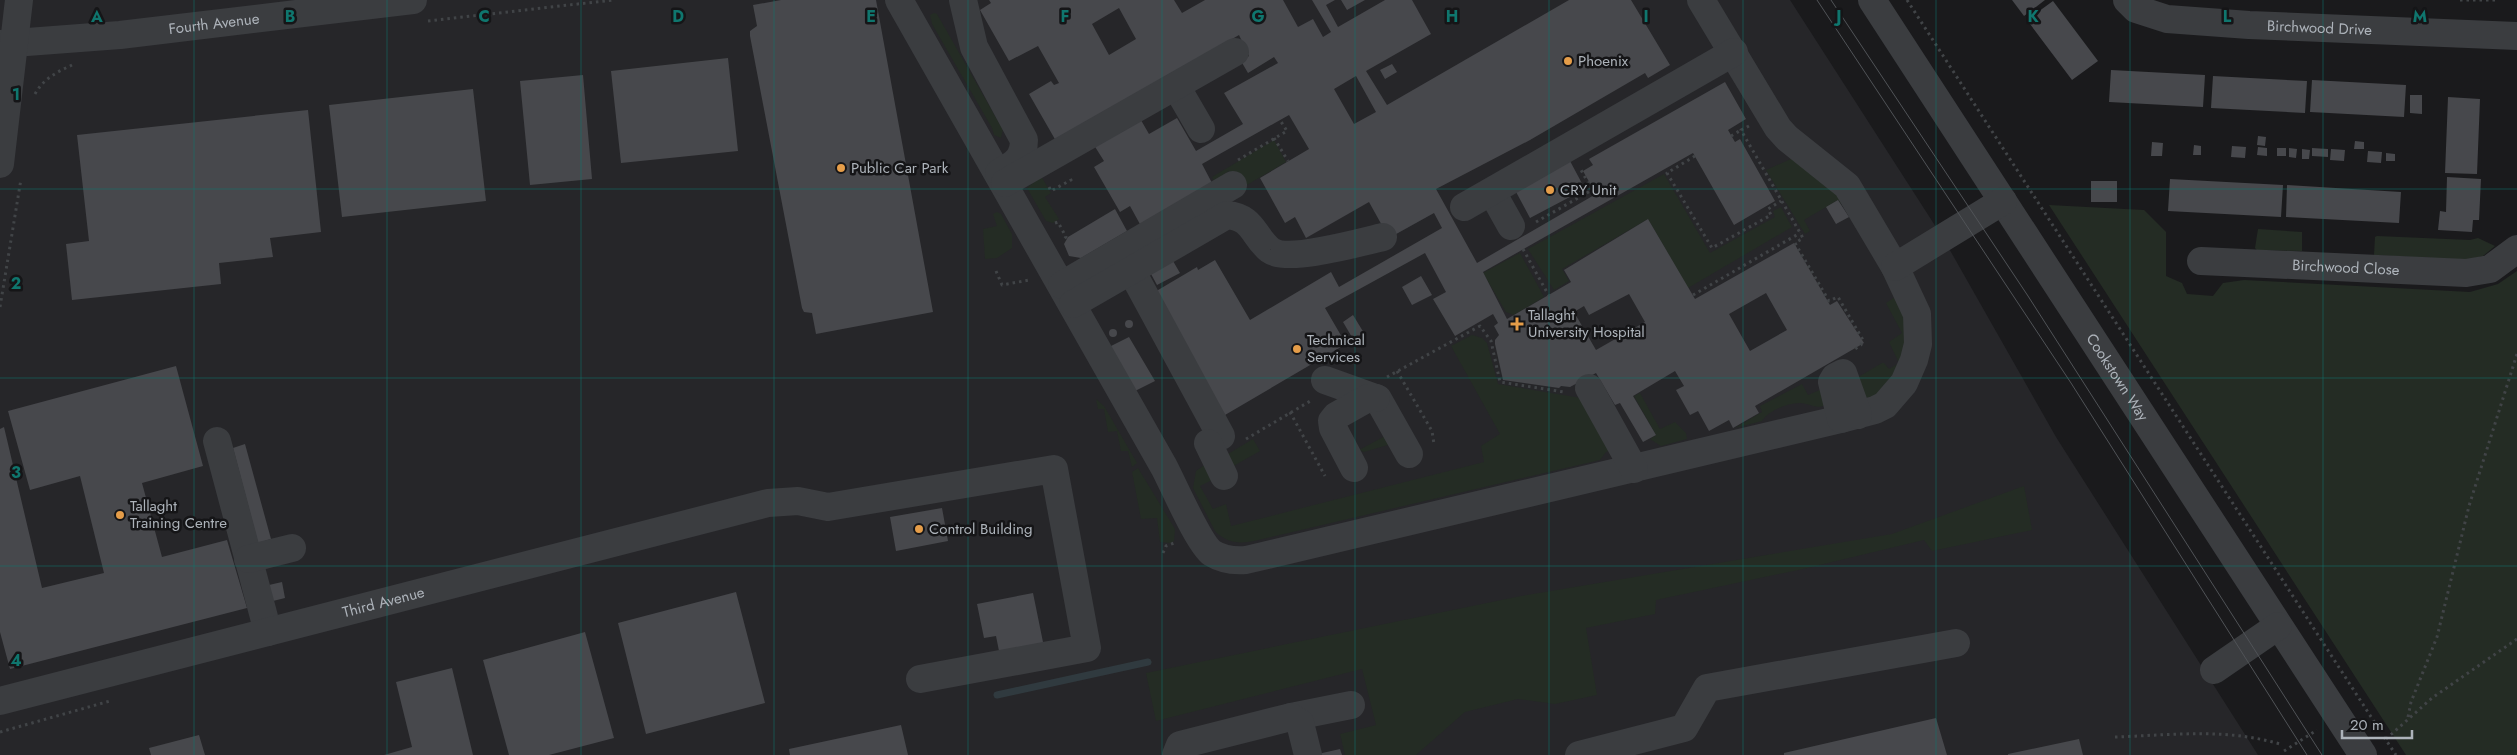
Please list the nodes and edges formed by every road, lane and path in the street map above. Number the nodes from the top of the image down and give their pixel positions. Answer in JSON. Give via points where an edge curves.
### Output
{"nodes":[{"id":1,"x":19,"y":0,"type":"edge"},
{"id":2,"x":613,"y":0,"type":"edge"},
{"id":3,"x":899,"y":0,"type":"edge"},
{"id":4,"x":963,"y":0,"type":"edge"},
{"id":5,"x":1701,"y":0,"type":"edge"},
{"id":6,"x":1872,"y":0,"type":"edge"},
{"id":7,"x":1908,"y":0,"type":"edge"},
{"id":8,"x":2127,"y":0,"type":"edge"},
{"id":9,"x":2460,"y":0,"type":"edge"},
{"id":10,"x":2494,"y":0,"type":"edge"},
{"id":11,"x":420,"y":10,"type":"edge"},
{"id":12,"x":2517,"y":36,"type":"edge"},
{"id":13,"x":7,"y":44,"type":"edge"},
{"id":14,"x":1235,"y":52,"type":"dead end"},
{"id":15,"x":1734,"y":52,"type":"junction"},
{"id":16,"x":73,"y":64,"type":"dead end"},
{"id":17,"x":1176,"y":86,"type":"junction"},
{"id":18,"x":34,"y":98,"type":"dead end"},
{"id":19,"x":1280,"y":120,"type":"dead end"},
{"id":20,"x":1201,"y":129,"type":"dead end"},
{"id":21,"x":1741,"y":130,"type":"dead end"},
{"id":22,"x":1731,"y":136,"type":"dead end"},
{"id":23,"x":1274,"y":138,"type":"junction"},
{"id":24,"x":1056,"y":154,"type":"junction"},
{"id":25,"x":1695,"y":156,"type":"dead end"},
{"id":26,"x":1288,"y":161,"type":"dead end"},
{"id":27,"x":11,"y":170,"type":"edge"},
{"id":28,"x":1233,"y":174,"type":"joint"},
{"id":29,"x":1002,"y":178,"type":"junction"},
{"id":30,"x":1048,"y":185,"type":"dead end"},
{"id":31,"x":1492,"y":192,"type":"junction"},
{"id":32,"x":1782,"y":201,"type":"dead end"},
{"id":33,"x":2003,"y":201,"type":"junction"},
{"id":34,"x":1464,"y":208,"type":"dead end"},
{"id":35,"x":1786,"y":209,"type":"dead end"},
{"id":36,"x":1051,"y":224,"type":"dead end"},
{"id":37,"x":1800,"y":233,"type":"junction"},
{"id":38,"x":1383,"y":236,"type":"dead end"},
{"id":39,"x":1517,"y":238,"type":"joint"},
{"id":40,"x":1061,"y":247,"type":"dead end"},
{"id":41,"x":2517,"y":249,"type":"edge"},
{"id":42,"x":2201,"y":261,"type":"dead end"},
{"id":43,"x":1895,"y":267,"type":"junction"},
{"id":44,"x":1132,"y":270,"type":"junction"},
{"id":45,"x":1067,"y":294,"type":"junction"},
{"id":46,"x":1692,"y":295,"type":"dead end"},
{"id":47,"x":1549,"y":296,"type":"dead end"},
{"id":48,"x":0,"y":307,"type":"edge"},
{"id":49,"x":2517,"y":354,"type":"edge"},
{"id":50,"x":1844,"y":355,"type":"dead end"},
{"id":51,"x":1397,"y":371,"type":"junction"},
{"id":52,"x":1332,"y":383,"type":"joint"},
{"id":53,"x":1381,"y":388,"type":"junction"},
{"id":54,"x":1589,"y":388,"type":"joint"},
{"id":55,"x":1290,"y":412,"type":"junction"},
{"id":56,"x":217,"y":441,"type":"dead end"},
{"id":57,"x":1422,"y":451,"type":"joint"},
{"id":58,"x":1217,"y":453,"type":"joint"},
{"id":59,"x":1354,"y":468,"type":"dead end"},
{"id":60,"x":1634,"y":469,"type":"junction"},
{"id":61,"x":1324,"y":476,"type":"dead end"},
{"id":62,"x":292,"y":548,"type":"dead end"},
{"id":63,"x":248,"y":559,"type":"junction"},
{"id":64,"x":2278,"y":626,"type":"junction"},
{"id":65,"x":268,"y":632,"type":"junction"},
{"id":66,"x":2517,"y":639,"type":"edge"},
{"id":67,"x":1956,"y":643,"type":"dead end"},
{"id":68,"x":2214,"y":670,"type":"dead end"},
{"id":69,"x":920,"y":680,"type":"dead end"},
{"id":70,"x":0,"y":701,"type":"edge"},
{"id":71,"x":1351,"y":705,"type":"dead end"},
{"id":72,"x":1291,"y":717,"type":"junction"},
{"id":73,"x":2408,"y":718,"type":"junction"},
{"id":74,"x":2317,"y":730,"type":"dead end"},
{"id":75,"x":2115,"y":737,"type":"dead end"},
{"id":76,"x":2386,"y":739,"type":"junction"},
{"id":77,"x":2280,"y":744,"type":"dead end"},
{"id":78,"x":2284,"y":751,"type":"dead end"},
{"id":79,"x":1176,"y":755,"type":"edge"},
{"id":80,"x":1308,"y":755,"type":"edge"},
{"id":81,"x":1579,"y":755,"type":"edge"},
{"id":82,"x":2364,"y":755,"type":"edge"},
{"id":83,"x":2396,"y":755,"type":"edge"}],
"edges":[{"from":1,"to":13,"type":"street"},
{"from":2,"to":11,"type":"path"},
{"from":3,"to":29,"type":"street"},
{"from":4,"to":29,"type":"street","via":[[974,47],[1024,140],[1022,156]]},
{"from":5,"to":15,"type":"street"},
{"from":6,"to":33,"type":"street","name":"Cookstown Way"},
{"from":7,"to":76,"type":"path"},
{"from":8,"to":12,"type":"street","name":"Birchwood Drive","via":[[2136,9],[2167,19]]},
{"from":9,"to":10,"type":"path"},
{"from":11,"to":13,"type":"street","name":"Fourth Avenue"},
{"from":13,"to":27,"type":"street"},
{"from":14,"to":17,"type":"street"},
{"from":15,"to":31,"type":"street"},
{"from":15,"to":43,"type":"street","via":[[1778,128],[1847,186]]},
{"from":16,"to":18,"type":"path","via":[[57,71],[41,85]]},
{"from":17,"to":20,"type":"street"},
{"from":17,"to":24,"type":"street"},
{"from":19,"to":23,"type":"path","via":[[1287,131]]},
{"from":21,"to":22,"type":"path"},
{"from":23,"to":26,"type":"path"},
{"from":23,"to":28,"type":"path"},
{"from":24,"to":29,"type":"street"},
{"from":24,"to":30,"type":"path","via":[[1071,180],[1051,191]]},
{"from":25,"to":32,"type":"path","via":[[1667,173],[1712,248],[1771,215],[1768,209]]},
{"from":27,"to":48,"type":"path"},
{"from":28,"to":45,"type":"street"},
{"from":29,"to":45,"type":"street"},
{"from":31,"to":34,"type":"street"},
{"from":31,"to":39,"type":"street"},
{"from":33,"to":43,"type":"street"},
{"from":33,"to":64,"type":"street","name":"Cookstown Way"},
{"from":35,"to":37,"type":"path"},
{"from":36,"to":40,"type":"path","via":[[1058,222],[1066,237]]},
{"from":37,"to":46,"type":"path"},
{"from":37,"to":50,"type":"path","via":[[1803,238],[1795,243],[1829,302],[1838,297],[1863,340],[1861,345]]},
{"from":38,"to":44,"type":"street","via":[[1314,253],[1276,253],[1239,216],[1227,216]]},
{"from":39,"to":47,"type":"path"},
{"from":41,"to":42,"type":"street","name":"Birchwood Close","via":[[2490,269],[2466,273]]},
{"from":43,"to":60,"type":"street","via":[[1917,314],[1919,337],[1904,383],[1884,405],[1850,417]]},
{"from":44,"to":45,"type":"street"},
{"from":44,"to":58,"type":"street"},
{"from":45,"to":60,"type":"street","via":[[1199,537],[1211,552],[1234,561]]},
{"from":49,"to":73,"type":"path","via":[[2469,506],[2438,637],[2411,702]]},
{"from":51,"to":53,"type":"path"},
{"from":51,"to":54,"type":"path","via":[[1480,326],[1491,341],[1500,382],[1564,392]]},
{"from":51,"to":57,"type":"path","via":[[1432,431]]},
{"from":52,"to":53,"type":"street"},
{"from":52,"to":55,"type":"path"},
{"from":53,"to":57,"type":"street","via":[[1383,405]]},
{"from":53,"to":59,"type":"street","via":[[1332,421]]},
{"from":54,"to":60,"type":"street"},
{"from":55,"to":58,"type":"path"},
{"from":55,"to":61,"type":"path"},
{"from":56,"to":63,"type":"street"},
{"from":62,"to":63,"type":"street"},
{"from":63,"to":65,"type":"street"},
{"from":64,"to":68,"type":"street"},
{"from":64,"to":82,"type":"street","name":"Cookstown Way"},
{"from":65,"to":69,"type":"street","name":"Third Avenue","via":[[768,503],[798,501],[828,507],[1054,469],[1088,648]]},
{"from":65,"to":70,"type":"street","name":"Third Avenue"},
{"from":66,"to":73,"type":"path"},
{"from":67,"to":81,"type":"street","via":[[1707,688],[1684,728]]},
{"from":71,"to":72,"type":"street"},
{"from":72,"to":79,"type":"street","via":[[1180,745]]},
{"from":72,"to":80,"type":"street","via":[[1300,723]]},
{"from":73,"to":76,"type":"path"},
{"from":74,"to":78,"type":"path"},
{"from":75,"to":77,"type":"path","via":[[2225,733]]},
{"from":76,"to":83,"type":"path"}]}
